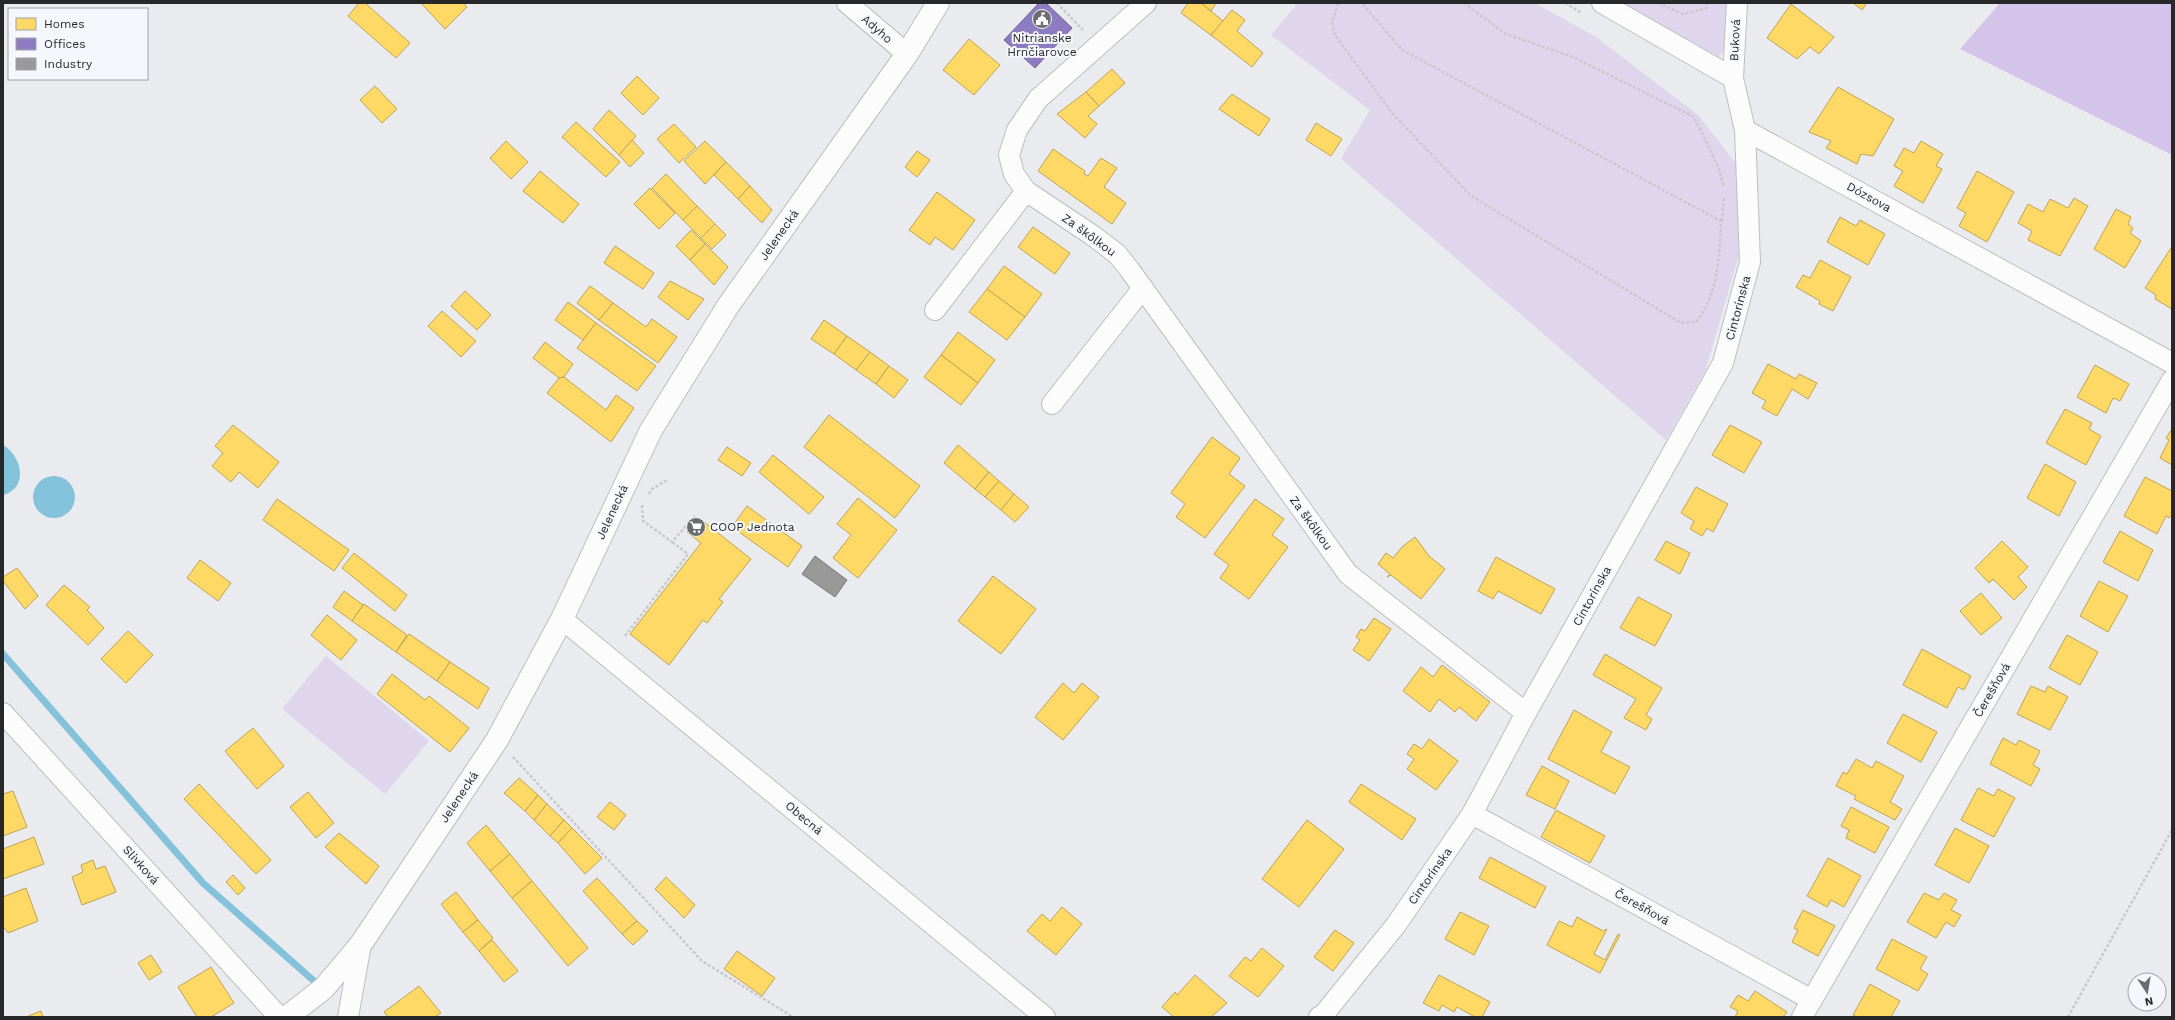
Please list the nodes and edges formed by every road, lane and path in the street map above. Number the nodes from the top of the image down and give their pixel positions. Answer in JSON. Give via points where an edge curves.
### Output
{"nodes":[{"id":1,"x":847,"y":3,"type":"edge"},
{"id":2,"x":938,"y":3,"type":"edge"},
{"id":3,"x":1057,"y":3,"type":"edge"},
{"id":4,"x":1146,"y":3,"type":"edge"},
{"id":5,"x":1338,"y":3,"type":"edge"},
{"id":6,"x":1362,"y":3,"type":"edge"},
{"id":7,"x":1464,"y":3,"type":"edge"},
{"id":8,"x":1565,"y":3,"type":"edge"},
{"id":9,"x":1602,"y":3,"type":"edge"},
{"id":10,"x":1658,"y":3,"type":"edge"},
{"id":11,"x":1707,"y":3,"type":"edge"},
{"id":12,"x":1738,"y":3,"type":"edge"},
{"id":13,"x":1585,"y":14,"type":"dead end"},
{"id":14,"x":1098,"y":45,"type":"junction"},
{"id":15,"x":907,"y":54,"type":"junction"},
{"id":16,"x":1734,"y":78,"type":"junction"},
{"id":17,"x":1745,"y":130,"type":"junction"},
{"id":18,"x":1026,"y":191,"type":"junction"},
{"id":19,"x":1721,"y":221,"type":"junction"},
{"id":20,"x":1728,"y":221,"type":"dead end"},
{"id":21,"x":1143,"y":288,"type":"junction"},
{"id":22,"x":935,"y":310,"type":"dead end"},
{"id":23,"x":2172,"y":363,"type":"edge"},
{"id":24,"x":2172,"y":380,"type":"edge"},
{"id":25,"x":1052,"y":404,"type":"dead end"},
{"id":26,"x":666,"y":480,"type":"dead end"},
{"id":27,"x":694,"y":516,"type":"dead end"},
{"id":28,"x":672,"y":542,"type":"junction"},
{"id":29,"x":562,"y":619,"type":"junction"},
{"id":30,"x":625,"y":636,"type":"dead end"},
{"id":31,"x":3,"y":713,"type":"edge"},
{"id":32,"x":1526,"y":713,"type":"junction"},
{"id":33,"x":497,"y":740,"type":"junction"},
{"id":34,"x":1472,"y":814,"type":"junction"},
{"id":35,"x":2172,"y":830,"type":"edge"},
{"id":36,"x":361,"y":944,"type":"junction"},
{"id":37,"x":1812,"y":1000,"type":"junction"},
{"id":38,"x":1321,"y":1016,"type":"edge"},
{"id":39,"x":279,"y":1017,"type":"edge"},
{"id":40,"x":287,"y":1017,"type":"edge"},
{"id":41,"x":348,"y":1017,"type":"edge"},
{"id":42,"x":793,"y":1017,"type":"edge"},
{"id":43,"x":1045,"y":1017,"type":"edge"},
{"id":44,"x":1802,"y":1017,"type":"edge"},
{"id":45,"x":2068,"y":1017,"type":"edge"}],
"edges":[{"from":1,"to":15,"type":"street","name":"Adyho"},
{"from":2,"to":15,"type":"street","name":"Jelenecká"},
{"from":3,"to":14,"type":"path"},
{"from":4,"to":14,"type":"street","name":"Za škôlkou"},
{"from":5,"to":19,"type":"path","via":[[1332,23],[1335,35],[1392,113],[1471,196],[1681,323],[1696,322],[1703,314],[1716,283]]},
{"from":6,"to":19,"type":"path","via":[[1402,50]]},
{"from":7,"to":19,"type":"path","via":[[1506,34],[1573,57],[1694,117],[1717,164],[1725,190]]},
{"from":8,"to":13,"type":"path"},
{"from":9,"to":16,"type":"street"},
{"from":10,"to":11,"type":"path","via":[[1683,14],[1707,8]]},
{"from":12,"to":16,"type":"street","name":"Buková"},
{"from":14,"to":18,"type":"street","name":"Za škôlkou","via":[[1038,99],[1017,130],[1010,155],[1014,174]]},
{"from":15,"to":29,"type":"street","name":"Jelenecká","via":[[728,306],[651,430]]},
{"from":16,"to":17,"type":"street"},
{"from":17,"to":23,"type":"street","name":"Dózsova"},
{"from":17,"to":32,"type":"street","name":"Cintorínska","via":[[1750,262],[1723,364]]},
{"from":18,"to":21,"type":"street","name":"Za škôlkou","via":[[1116,254]]},
{"from":18,"to":22,"type":"street"},
{"from":19,"to":20,"type":"path"},
{"from":21,"to":25,"type":"street"},
{"from":21,"to":32,"type":"street","name":"Za škôlkou","via":[[1348,574]]},
{"from":24,"to":37,"type":"street","name":"Čerešňová"},
{"from":26,"to":28,"type":"path","via":[[652,489],[642,505],[643,521]]},
{"from":27,"to":28,"type":"path"},
{"from":28,"to":30,"type":"path","via":[[688,554]]},
{"from":29,"to":33,"type":"street","name":"Jelenecká"},
{"from":29,"to":43,"type":"street","name":"Obecná"},
{"from":31,"to":39,"type":"street","name":"Slivková"},
{"from":32,"to":34,"type":"street","name":"Cintorínska"},
{"from":33,"to":36,"type":"street","name":"Jelenecká"},
{"from":33,"to":42,"type":"path","via":[[702,961]]},
{"from":34,"to":37,"type":"street","name":"Čerešňová"},
{"from":34,"to":38,"type":"street","name":"Cintorínska","via":[[1396,925]]},
{"from":35,"to":45,"type":"path"},
{"from":36,"to":40,"type":"street","name":"Jelenecká","via":[[324,988]]},
{"from":36,"to":41,"type":"street"},
{"from":37,"to":44,"type":"street","name":"Čerešňová"}]}
